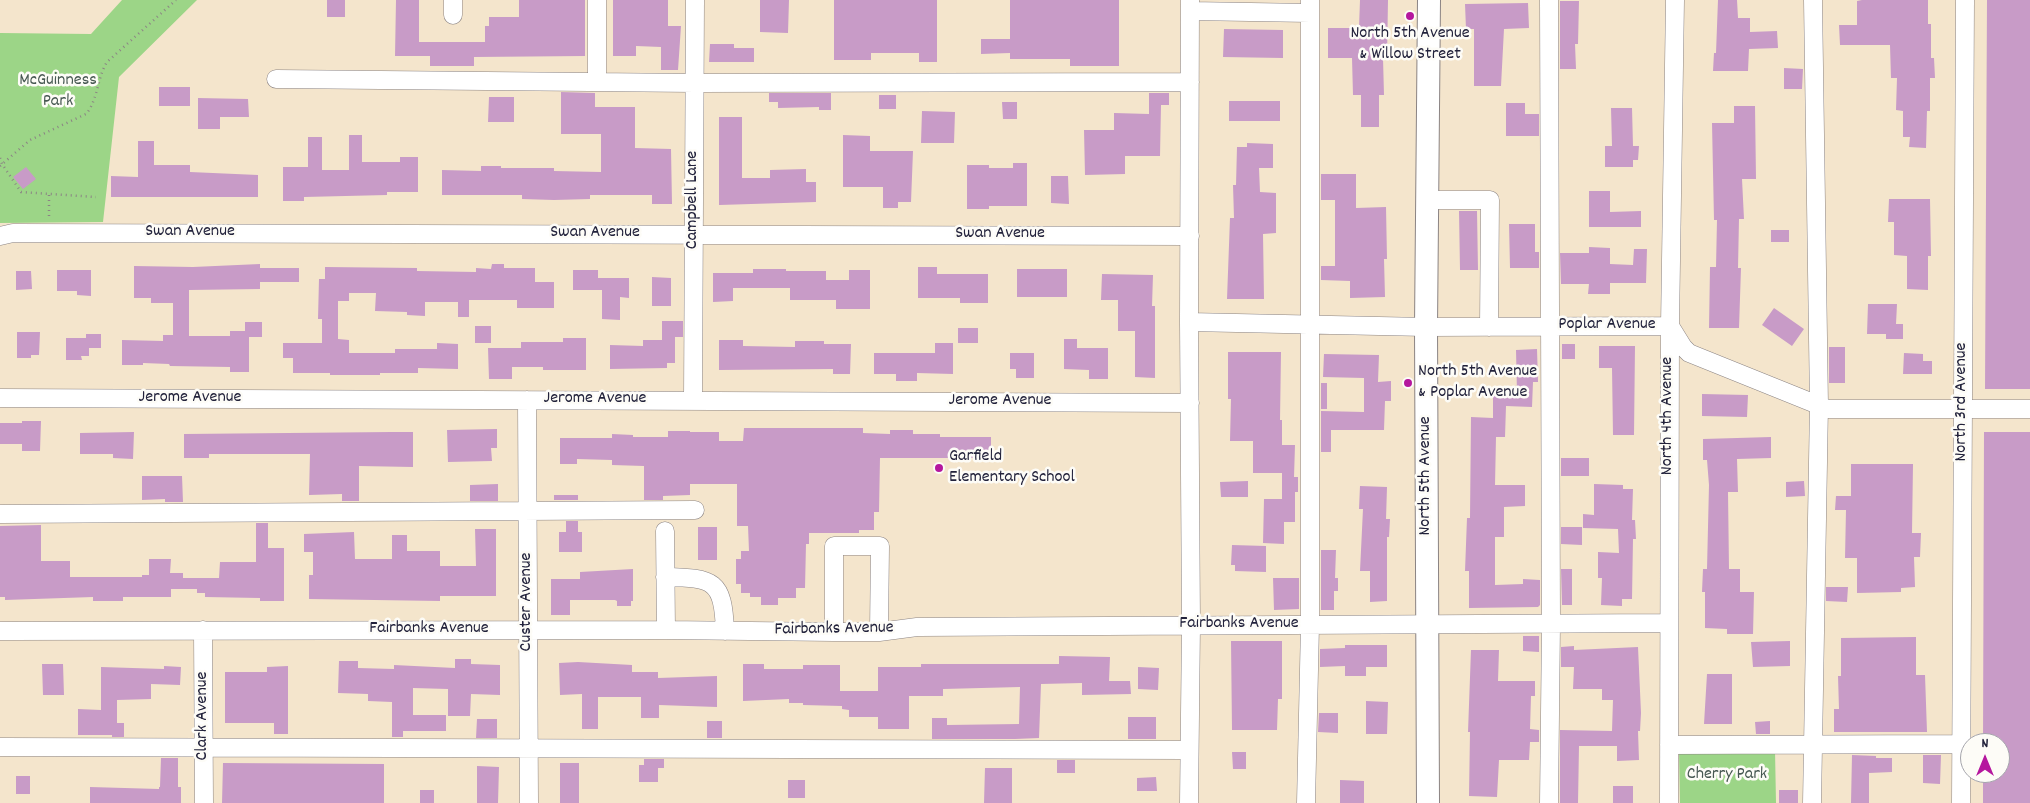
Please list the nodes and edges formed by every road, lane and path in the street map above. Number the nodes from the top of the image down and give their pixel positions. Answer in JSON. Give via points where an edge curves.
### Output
{"nodes":[{"id":1,"x":176,"y":0,"type":"edge"},
{"id":2,"x":597,"y":0,"type":"edge"},
{"id":3,"x":695,"y":0,"type":"edge"},
{"id":4,"x":1429,"y":0,"type":"edge"},
{"id":5,"x":1549,"y":0,"type":"edge"},
{"id":6,"x":1675,"y":0,"type":"edge"},
{"id":7,"x":1813,"y":0,"type":"edge"},
{"id":8,"x":1964,"y":0,"type":"edge"},
{"id":9,"x":1190,"y":6,"type":"edge"},
{"id":10,"x":1310,"y":6,"type":"edge"},
{"id":11,"x":276,"y":79,"type":"dead end"},
{"id":12,"x":597,"y":82,"type":"junction"},
{"id":13,"x":695,"y":82,"type":"junction"},
{"id":14,"x":1190,"y":82,"type":"junction"},
{"id":15,"x":0,"y":158,"type":"edge"},
{"id":16,"x":1,"y":165,"type":"edge"},
{"id":17,"x":49,"y":195,"type":"junction"},
{"id":18,"x":96,"y":197,"type":"dead end"},
{"id":19,"x":1427,"y":200,"type":"junction"},
{"id":20,"x":49,"y":233,"type":"junction"},
{"id":21,"x":694,"y":234,"type":"junction"},
{"id":22,"x":0,"y":236,"type":"edge"},
{"id":23,"x":1190,"y":236,"type":"junction"},
{"id":24,"x":1189,"y":322,"type":"junction"},
{"id":25,"x":1311,"y":325,"type":"junction"},
{"id":26,"x":1489,"y":326,"type":"junction"},
{"id":27,"x":1549,"y":326,"type":"junction"},
{"id":28,"x":1670,"y":326,"type":"junction"},
{"id":29,"x":1426,"y":327,"type":"junction"},
{"id":30,"x":0,"y":398,"type":"edge"},
{"id":31,"x":527,"y":400,"type":"junction"},
{"id":32,"x":693,"y":401,"type":"junction"},
{"id":33,"x":1190,"y":403,"type":"junction"},
{"id":34,"x":1819,"y":405,"type":"junction"},
{"id":35,"x":1963,"y":409,"type":"junction"},
{"id":36,"x":2030,"y":409,"type":"edge"},
{"id":37,"x":695,"y":510,"type":"dead end"},
{"id":38,"x":528,"y":511,"type":"junction"},
{"id":39,"x":0,"y":514,"type":"edge"},
{"id":40,"x":665,"y":531,"type":"dead end"},
{"id":41,"x":665,"y":577,"type":"junction"},
{"id":42,"x":1668,"y":623,"type":"junction"},
{"id":43,"x":1428,"y":624,"type":"junction"},
{"id":44,"x":1551,"y":624,"type":"junction"},
{"id":45,"x":1191,"y":625,"type":"junction"},
{"id":46,"x":1310,"y":625,"type":"junction"},
{"id":47,"x":0,"y":630,"type":"edge"},
{"id":48,"x":203,"y":630,"type":"junction"},
{"id":49,"x":528,"y":630,"type":"junction"},
{"id":50,"x":666,"y":630,"type":"junction"},
{"id":51,"x":725,"y":631,"type":"junction"},
{"id":52,"x":834,"y":632,"type":"junction"},
{"id":53,"x":879,"y":632,"type":"junction"},
{"id":54,"x":1961,"y":733,"type":"edge"},
{"id":55,"x":1960,"y":744,"type":"edge"},
{"id":56,"x":1669,"y":745,"type":"junction"},
{"id":57,"x":1813,"y":746,"type":"junction"},
{"id":58,"x":0,"y":747,"type":"edge"},
{"id":59,"x":204,"y":747,"type":"junction"},
{"id":60,"x":528,"y":748,"type":"junction"},
{"id":61,"x":1189,"y":750,"type":"junction"},
{"id":62,"x":1961,"y":783,"type":"edge"},
{"id":63,"x":204,"y":803,"type":"edge"},
{"id":64,"x":529,"y":803,"type":"edge"},
{"id":65,"x":1189,"y":803,"type":"edge"},
{"id":66,"x":1306,"y":803,"type":"edge"},
{"id":67,"x":1428,"y":803,"type":"edge"},
{"id":68,"x":1549,"y":803,"type":"edge"},
{"id":69,"x":1669,"y":803,"type":"edge"},
{"id":70,"x":1812,"y":803,"type":"edge"},
{"id":71,"x":1961,"y":803,"type":"edge"}],
"edges":[{"from":1,"to":16,"type":"path","via":[[106,62],[91,109],[86,114],[30,140]]},
{"from":2,"to":12,"type":"street"},
{"from":3,"to":13,"type":"street","name":"Campbell Lane"},
{"from":4,"to":19,"type":"main road","name":"North 5th Avenue"},
{"from":5,"to":27,"type":"street"},
{"from":6,"to":28,"type":"street","name":"North 4th Avenue"},
{"from":7,"to":34,"type":"street"},
{"from":8,"to":35,"type":"street","name":"North 3rd Avenue"},
{"from":9,"to":10,"type":"street"},
{"from":9,"to":14,"type":"street"},
{"from":10,"to":25,"type":"street"},
{"from":11,"to":12,"type":"street"},
{"from":12,"to":13,"type":"street"},
{"from":13,"to":14,"type":"street"},
{"from":13,"to":21,"type":"street","name":"Campbell Lane"},
{"from":14,"to":23,"type":"street"},
{"from":15,"to":16,"type":"path"},
{"from":16,"to":17,"type":"path","via":[[21,192]]},
{"from":17,"to":18,"type":"path"},
{"from":17,"to":20,"type":"path"},
{"from":19,"to":26,"type":"street","via":[[1490,200]]},
{"from":19,"to":29,"type":"main road","name":"North 5th Avenue"},
{"from":20,"to":21,"type":"street","name":"Swan Avenue"},
{"from":20,"to":22,"type":"street","name":"Swan Avenue"},
{"from":21,"to":23,"type":"street","name":"Swan Avenue"},
{"from":21,"to":32,"type":"street","name":"Campbell Lane"},
{"from":23,"to":24,"type":"street"},
{"from":24,"to":25,"type":"street","name":"Poplar Avenue"},
{"from":24,"to":33,"type":"street"},
{"from":25,"to":29,"type":"street","name":"Poplar Avenue"},
{"from":25,"to":46,"type":"street"},
{"from":26,"to":27,"type":"street","name":"Poplar Avenue"},
{"from":26,"to":29,"type":"street","name":"Poplar Avenue"},
{"from":27,"to":28,"type":"street","name":"Poplar Avenue"},
{"from":27,"to":44,"type":"street"},
{"from":28,"to":34,"type":"street","name":"Poplar Avenue","via":[[1689,353]]},
{"from":28,"to":42,"type":"street","name":"North 4th Avenue"},
{"from":29,"to":43,"type":"main road","name":"North 5th Avenue"},
{"from":30,"to":31,"type":"street","name":"Jerome Avenue"},
{"from":31,"to":32,"type":"street","name":"Jerome Avenue"},
{"from":31,"to":38,"type":"street","name":"Custer Avenue"},
{"from":32,"to":33,"type":"street","name":"Jerome Avenue"},
{"from":33,"to":45,"type":"street"},
{"from":34,"to":35,"type":"street","name":"Poplar Avenue","via":[[1828,408]]},
{"from":34,"to":57,"type":"street"},
{"from":35,"to":36,"type":"street","name":"Poplar Avenue"},
{"from":35,"to":54,"type":"street","name":"North 3rd Avenue"},
{"from":37,"to":38,"type":"street"},
{"from":38,"to":39,"type":"street"},
{"from":38,"to":49,"type":"street","name":"Custer Avenue"},
{"from":40,"to":41,"type":"street"},
{"from":41,"to":50,"type":"street"},
{"from":41,"to":51,"type":"street","via":[[689,577],[716,587],[720,592]]},
{"from":42,"to":44,"type":"street","name":"Fairbanks Avenue"},
{"from":42,"to":56,"type":"street","name":"North 4th Avenue"},
{"from":43,"to":44,"type":"street","name":"Fairbanks Avenue"},
{"from":43,"to":46,"type":"street","name":"Fairbanks Avenue"},
{"from":43,"to":67,"type":"main road","name":"North 5th Avenue"},
{"from":44,"to":68,"type":"street"},
{"from":45,"to":46,"type":"street","name":"Fairbanks Avenue"},
{"from":45,"to":53,"type":"street","name":"Fairbanks Avenue","via":[[917,627]]},
{"from":45,"to":61,"type":"street"},
{"from":46,"to":66,"type":"street"},
{"from":47,"to":48,"type":"street","name":"Fairbanks Avenue"},
{"from":48,"to":49,"type":"street","name":"Fairbanks Avenue"},
{"from":48,"to":59,"type":"street","name":"Clark Avenue"},
{"from":49,"to":50,"type":"street","name":"Fairbanks Avenue"},
{"from":49,"to":60,"type":"street","name":"Custer Avenue"},
{"from":50,"to":51,"type":"street","name":"Fairbanks Avenue"},
{"from":51,"to":52,"type":"street","name":"Fairbanks Avenue"},
{"from":52,"to":53,"type":"street","name":"Fairbanks Avenue"},
{"from":52,"to":53,"type":"street","via":[[834,546],[880,546]]},
{"from":55,"to":57,"type":"street"},
{"from":56,"to":57,"type":"street"},
{"from":56,"to":69,"type":"street","name":"North 4th Avenue"},
{"from":57,"to":70,"type":"street"},
{"from":58,"to":59,"type":"street"},
{"from":59,"to":60,"type":"street"},
{"from":59,"to":63,"type":"street","name":"Clark Avenue"},
{"from":60,"to":61,"type":"street"},
{"from":60,"to":64,"type":"street","name":"Custer Avenue"},
{"from":61,"to":65,"type":"street"},
{"from":62,"to":71,"type":"street","name":"North 3rd Avenue"}]}
